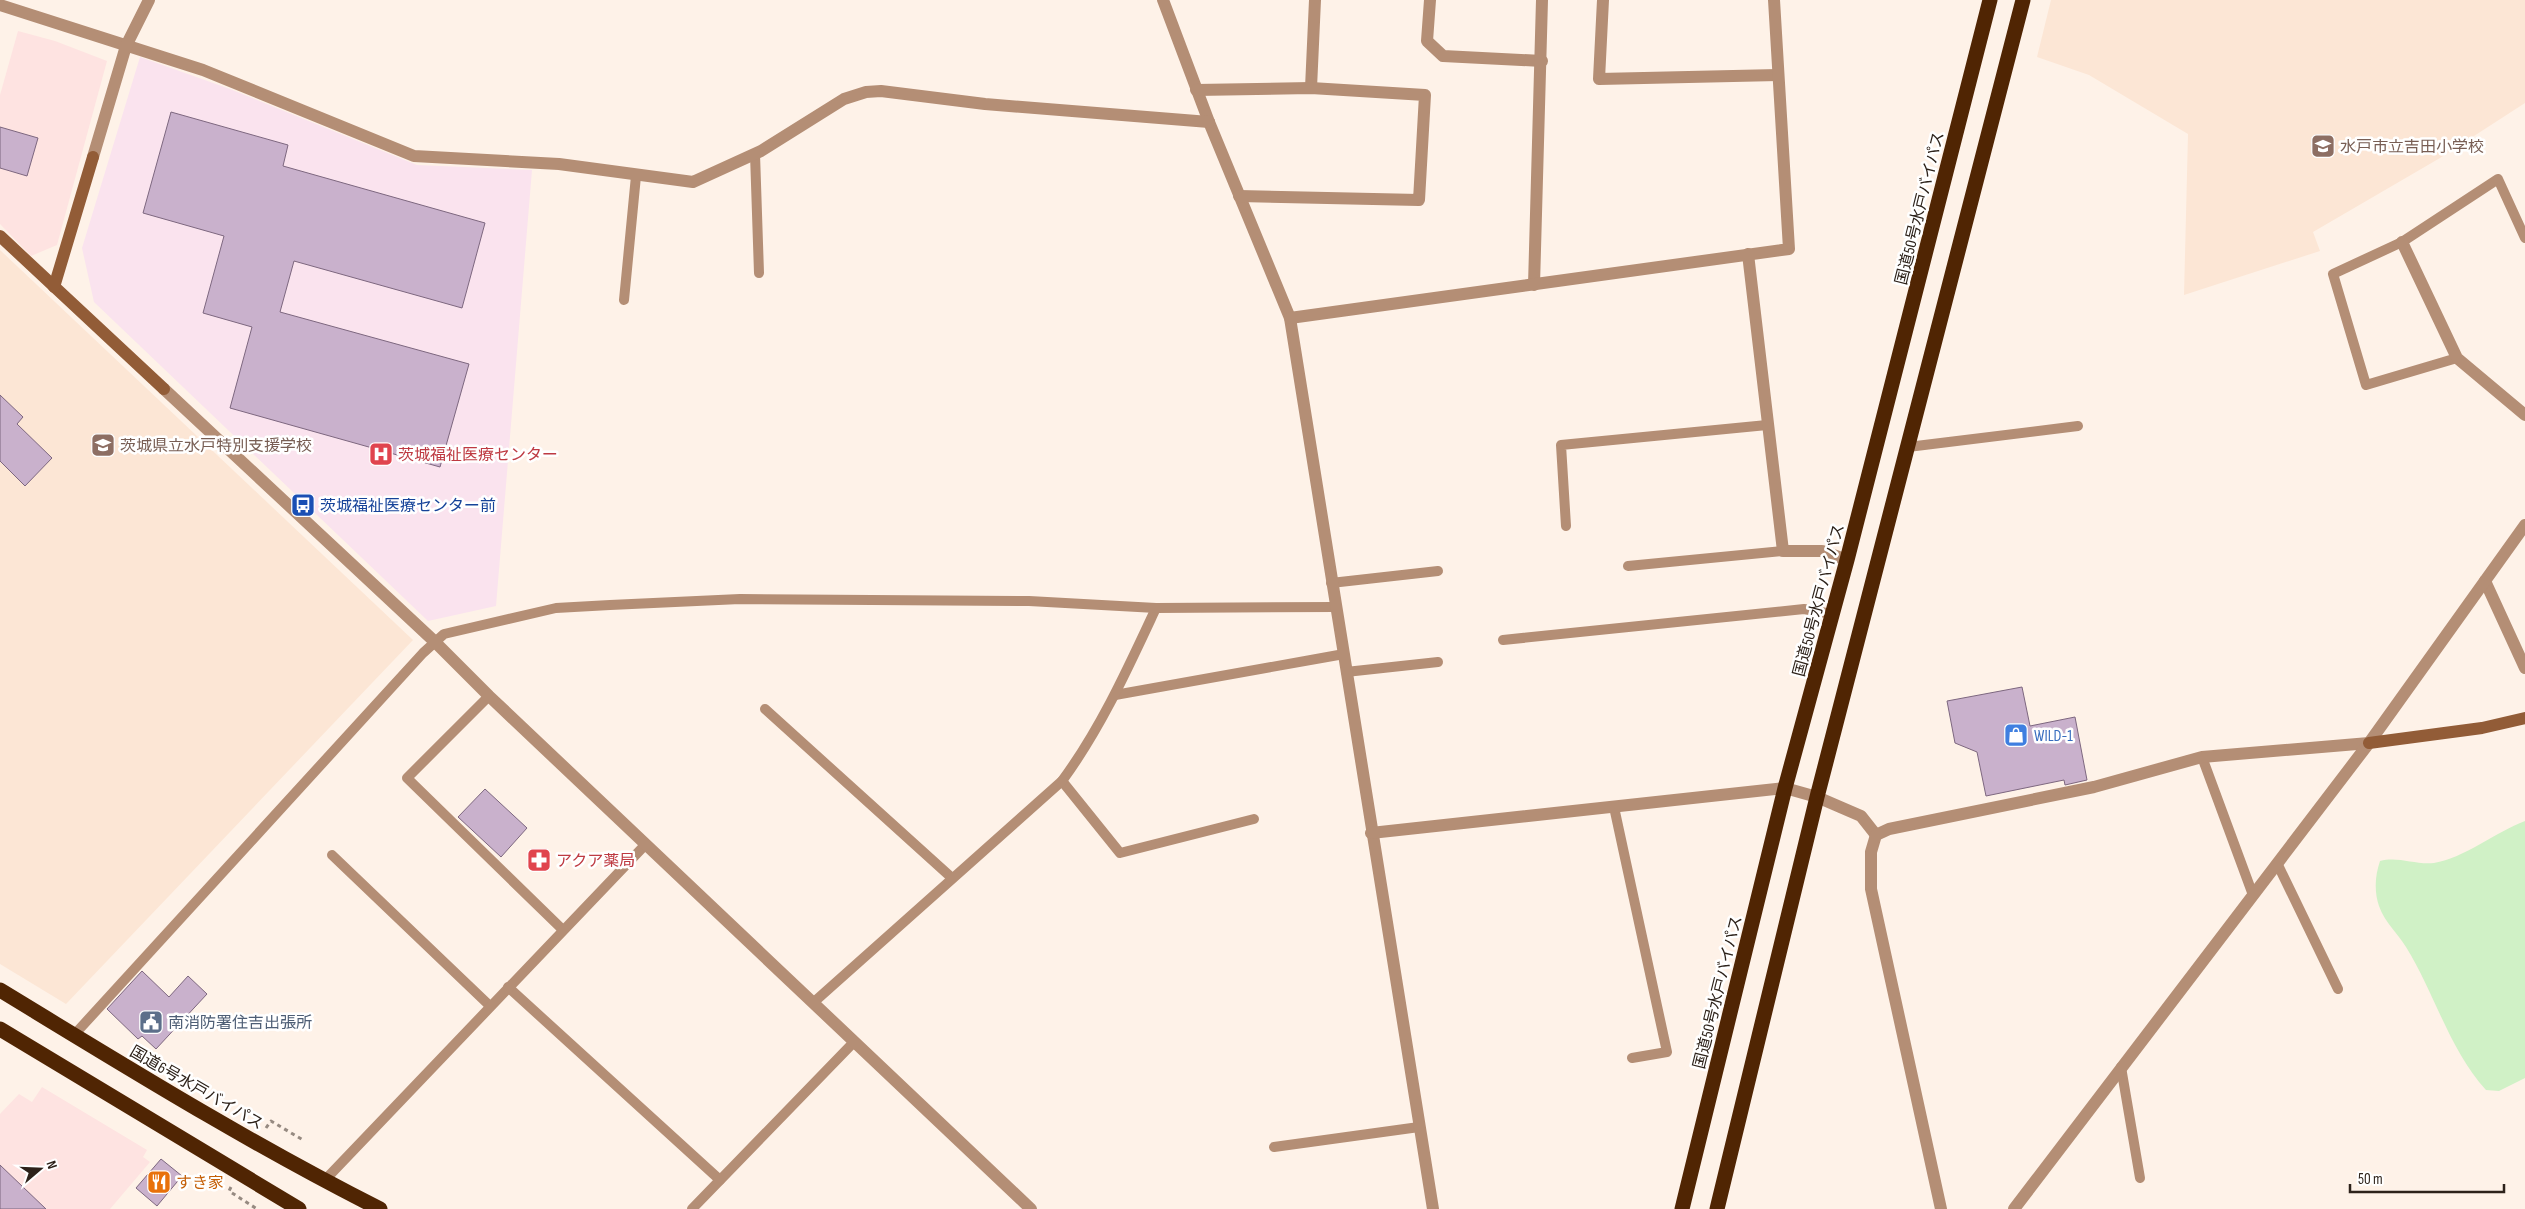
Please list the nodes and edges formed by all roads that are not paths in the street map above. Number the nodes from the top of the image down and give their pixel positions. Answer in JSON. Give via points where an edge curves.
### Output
{"nodes":[{"id":1,"x":149,"y":0,"type":"edge"},
{"id":2,"x":1164,"y":0,"type":"edge"},
{"id":3,"x":1315,"y":0,"type":"edge"},
{"id":4,"x":1430,"y":0,"type":"edge"},
{"id":5,"x":1542,"y":0,"type":"edge"},
{"id":6,"x":1603,"y":0,"type":"edge"},
{"id":7,"x":1774,"y":0,"type":"edge"},
{"id":8,"x":1990,"y":0,"type":"edge"},
{"id":9,"x":2024,"y":0,"type":"edge"},
{"id":10,"x":0,"y":6,"type":"edge"},
{"id":11,"x":126,"y":46,"type":"junction"},
{"id":12,"x":1542,"y":61,"type":"junction"},
{"id":13,"x":1778,"y":74,"type":"junction"},
{"id":14,"x":1311,"y":88,"type":"junction"},
{"id":15,"x":1196,"y":90,"type":"junction"},
{"id":16,"x":1208,"y":122,"type":"junction"},
{"id":17,"x":755,"y":154,"type":"junction"},
{"id":18,"x":636,"y":176,"type":"junction"},
{"id":19,"x":1239,"y":196,"type":"junction"},
{"id":20,"x":0,"y":236,"type":"edge"},
{"id":21,"x":2525,"y":238,"type":"edge"},
{"id":22,"x":2402,"y":242,"type":"junction"},
{"id":23,"x":1748,"y":254,"type":"junction"},
{"id":24,"x":759,"y":273,"type":"dead end"},
{"id":25,"x":1534,"y":285,"type":"junction"},
{"id":26,"x":54,"y":287,"type":"junction"},
{"id":27,"x":624,"y":300,"type":"dead end"},
{"id":28,"x":1290,"y":318,"type":"junction"},
{"id":29,"x":2457,"y":358,"type":"junction"},
{"id":30,"x":2525,"y":415,"type":"edge"},
{"id":31,"x":1767,"y":425,"type":"junction"},
{"id":32,"x":2078,"y":426,"type":"dead end"},
{"id":33,"x":1908,"y":447,"type":"junction"},
{"id":34,"x":2525,"y":525,"type":"edge"},
{"id":35,"x":1566,"y":526,"type":"dead end"},
{"id":36,"x":1783,"y":551,"type":"junction"},
{"id":37,"x":1847,"y":560,"type":"junction"},
{"id":38,"x":1628,"y":566,"type":"dead end"},
{"id":39,"x":1438,"y":571,"type":"dead end"},
{"id":40,"x":2486,"y":581,"type":"junction"},
{"id":41,"x":1331,"y":583,"type":"junction"},
{"id":42,"x":1335,"y":607,"type":"junction"},
{"id":43,"x":1156,"y":608,"type":"junction"},
{"id":44,"x":1832,"y":614,"type":"junction"},
{"id":45,"x":1503,"y":640,"type":"dead end"},
{"id":46,"x":434,"y":641,"type":"junction"},
{"id":47,"x":1344,"y":654,"type":"junction"},
{"id":48,"x":1438,"y":662,"type":"dead end"},
{"id":49,"x":2525,"y":668,"type":"edge"},
{"id":50,"x":1346,"y":672,"type":"junction"},
{"id":51,"x":1115,"y":695,"type":"junction"},
{"id":52,"x":489,"y":696,"type":"junction"},
{"id":53,"x":764,"y":709,"type":"dead end"},
{"id":54,"x":2525,"y":718,"type":"edge"},
{"id":55,"x":2369,"y":743,"type":"junction"},
{"id":56,"x":2202,"y":757,"type":"junction"},
{"id":57,"x":1062,"y":781,"type":"junction"},
{"id":58,"x":1785,"y":788,"type":"junction"},
{"id":59,"x":1817,"y":797,"type":"junction"},
{"id":60,"x":1614,"y":807,"type":"junction"},
{"id":61,"x":1254,"y":819,"type":"dead end"},
{"id":62,"x":1371,"y":833,"type":"junction"},
{"id":63,"x":1876,"y":835,"type":"junction"},
{"id":64,"x":646,"y":844,"type":"junction"},
{"id":65,"x":332,"y":855,"type":"dead end"},
{"id":66,"x":2277,"y":863,"type":"junction"},
{"id":67,"x":952,"y":878,"type":"junction"},
{"id":68,"x":2253,"y":895,"type":"junction"},
{"id":69,"x":563,"y":930,"type":"junction"},
{"id":70,"x":508,"y":987,"type":"junction"},
{"id":71,"x":2338,"y":989,"type":"dead end"},
{"id":72,"x":0,"y":990,"type":"edge"},
{"id":73,"x":814,"y":1002,"type":"junction"},
{"id":74,"x":490,"y":1006,"type":"junction"},
{"id":75,"x":0,"y":1029,"type":"edge"},
{"id":76,"x":74,"y":1035,"type":"junction"},
{"id":77,"x":854,"y":1042,"type":"junction"},
{"id":78,"x":1632,"y":1058,"type":"dead end"},
{"id":79,"x":2121,"y":1067,"type":"junction"},
{"id":80,"x":1419,"y":1127,"type":"junction"},
{"id":81,"x":1274,"y":1147,"type":"dead end"},
{"id":82,"x":2140,"y":1178,"type":"dead end"},
{"id":83,"x":720,"y":1180,"type":"junction"},
{"id":84,"x":324,"y":1181,"type":"junction"},
{"id":85,"x":297,"y":1208,"type":"edge"},
{"id":86,"x":380,"y":1209,"type":"edge"},
{"id":87,"x":692,"y":1209,"type":"edge"},
{"id":88,"x":1031,"y":1209,"type":"edge"},
{"id":89,"x":1432,"y":1209,"type":"edge"},
{"id":90,"x":1682,"y":1209,"type":"edge"},
{"id":91,"x":1717,"y":1209,"type":"edge"},
{"id":92,"x":1941,"y":1209,"type":"edge"},
{"id":93,"x":2014,"y":1209,"type":"edge"}],
"edges":[{"from":1,"to":11,"type":"street"},
{"from":2,"to":15,"type":"street"},
{"from":3,"to":14,"type":"street"},
{"from":4,"to":12,"type":"street","via":[[1427,41],[1443,56]]},
{"from":5,"to":12,"type":"street"},
{"from":6,"to":13,"type":"street","via":[[1599,79]]},
{"from":7,"to":13,"type":"street"},
{"from":8,"to":37,"type":"highway","name":"国道50号水戸バイパス"},
{"from":9,"to":33,"type":"highway"},
{"from":10,"to":11,"type":"street"},
{"from":11,"to":18,"type":"street","via":[[203,70],[414,156],[559,164]]},
{"from":11,"to":26,"type":"street"},
{"from":12,"to":25,"type":"street"},
{"from":13,"to":23,"type":"street","via":[[1789,249]]},
{"from":14,"to":15,"type":"street"},
{"from":14,"to":19,"type":"street","via":[[1425,95],[1419,200]]},
{"from":15,"to":16,"type":"street"},
{"from":16,"to":17,"type":"street","via":[[866,92],[844,100]]},
{"from":16,"to":19,"type":"street"},
{"from":17,"to":18,"type":"street","via":[[693,182]]},
{"from":17,"to":24,"type":"lane"},
{"from":18,"to":27,"type":"lane"},
{"from":19,"to":28,"type":"street"},
{"from":20,"to":26,"type":"street"},
{"from":21,"to":22,"type":"lane","via":[[2498,179]]},
{"from":22,"to":29,"type":"street"},
{"from":22,"to":29,"type":"lane","via":[[2333,274],[2366,385]]},
{"from":23,"to":25,"type":"street"},
{"from":23,"to":31,"type":"street"},
{"from":25,"to":28,"type":"street"},
{"from":26,"to":46,"type":"street"},
{"from":28,"to":41,"type":"street"},
{"from":29,"to":30,"type":"street"},
{"from":31,"to":35,"type":"lane","via":[[1561,445]]},
{"from":31,"to":36,"type":"street"},
{"from":32,"to":33,"type":"lane"},
{"from":33,"to":59,"type":"highway"},
{"from":34,"to":40,"type":"street"},
{"from":36,"to":37,"type":"street","via":[[1822,551]]},
{"from":36,"to":38,"type":"lane"},
{"from":37,"to":44,"type":"highway","name":"国道50号水戸バイパス"},
{"from":39,"to":41,"type":"lane"},
{"from":40,"to":49,"type":"street"},
{"from":40,"to":55,"type":"street"},
{"from":41,"to":42,"type":"street"},
{"from":42,"to":43,"type":"lane"},
{"from":42,"to":47,"type":"street"},
{"from":43,"to":46,"type":"lane","via":[[1029,601],[810,599],[610,604],[556,608],[497,620],[444,634]]},
{"from":43,"to":51,"type":"lane"},
{"from":44,"to":45,"type":"lane","via":[[1804,609]]},
{"from":44,"to":58,"type":"highway","name":"国道50号水戸バイパス"},
{"from":46,"to":52,"type":"street"},
{"from":46,"to":76,"type":"lane"},
{"from":47,"to":50,"type":"street"},
{"from":47,"to":51,"type":"lane"},
{"from":48,"to":50,"type":"lane"},
{"from":50,"to":62,"type":"street"},
{"from":51,"to":57,"type":"lane","via":[[1081,755]]},
{"from":52,"to":64,"type":"street"},
{"from":52,"to":69,"type":"lane","via":[[407,778]]},
{"from":53,"to":67,"type":"lane"},
{"from":54,"to":55,"type":"street","via":[[2482,728]]},
{"from":55,"to":56,"type":"street"},
{"from":55,"to":66,"type":"street"},
{"from":56,"to":63,"type":"street","via":[[2094,788],[1890,829]]},
{"from":56,"to":68,"type":"lane"},
{"from":57,"to":61,"type":"lane","via":[[1120,852]]},
{"from":57,"to":67,"type":"lane"},
{"from":58,"to":59,"type":"street"},
{"from":58,"to":60,"type":"street"},
{"from":58,"to":90,"type":"highway","name":"国道50号水戸バイパス"},
{"from":59,"to":63,"type":"street","via":[[1860,816]]},
{"from":59,"to":91,"type":"highway"},
{"from":60,"to":62,"type":"street"},
{"from":60,"to":78,"type":"lane","via":[[1668,1052]]},
{"from":62,"to":80,"type":"street"},
{"from":63,"to":92,"type":"street","via":[[1870,852],[1871,889]]},
{"from":64,"to":69,"type":"lane"},
{"from":64,"to":73,"type":"street"},
{"from":65,"to":74,"type":"lane"},
{"from":66,"to":68,"type":"street"},
{"from":66,"to":71,"type":"lane"},
{"from":67,"to":73,"type":"lane"},
{"from":68,"to":79,"type":"street"},
{"from":69,"to":70,"type":"lane"},
{"from":70,"to":74,"type":"lane"},
{"from":70,"to":83,"type":"lane"},
{"from":72,"to":76,"type":"highway","name":"国道6号水戸バイパス"},
{"from":73,"to":77,"type":"street"},
{"from":74,"to":84,"type":"lane"},
{"from":75,"to":85,"type":"highway"},
{"from":76,"to":84,"type":"highway","name":"国道6号水戸バイパス"},
{"from":77,"to":83,"type":"lane"},
{"from":77,"to":88,"type":"street"},
{"from":79,"to":82,"type":"lane"},
{"from":79,"to":93,"type":"street"},
{"from":80,"to":81,"type":"lane"},
{"from":80,"to":89,"type":"street"},
{"from":83,"to":87,"type":"lane"},
{"from":84,"to":86,"type":"highway","name":"国道6号水戸バイパス"}]}
